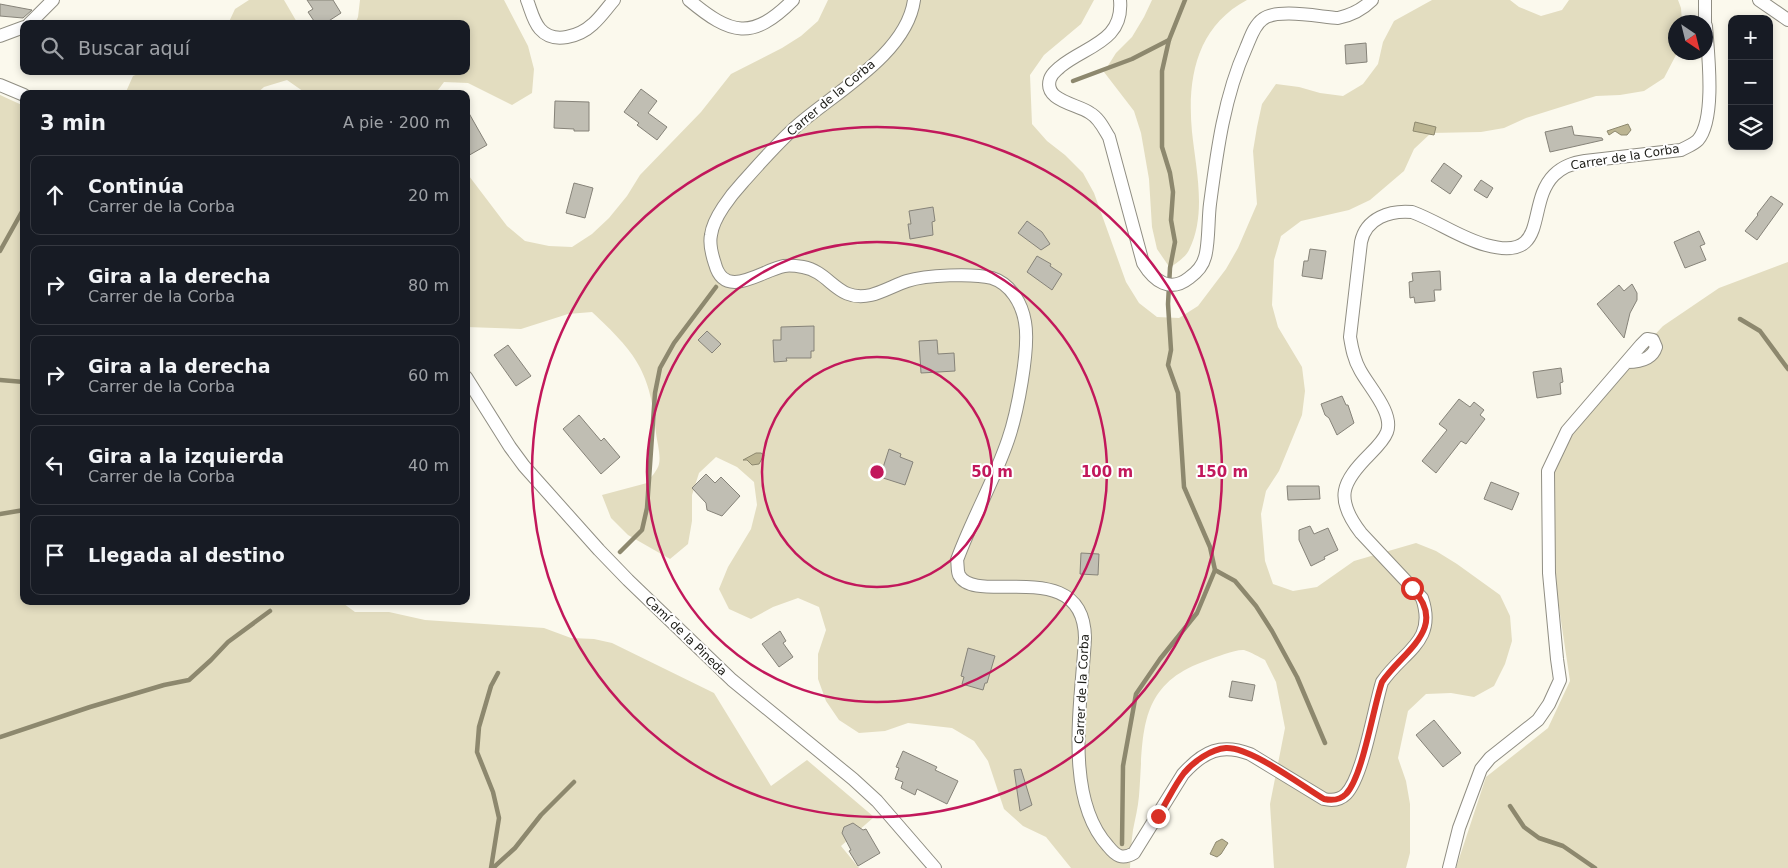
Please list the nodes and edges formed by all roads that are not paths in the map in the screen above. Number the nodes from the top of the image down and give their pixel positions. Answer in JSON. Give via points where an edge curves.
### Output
{"nodes":[{"id":1,"x":53,"y":0,"type":"edge"},
{"id":2,"x":527,"y":0,"type":"edge"},
{"id":3,"x":614,"y":0,"type":"edge"},
{"id":4,"x":689,"y":0,"type":"edge"},
{"id":5,"x":793,"y":0,"type":"edge"},
{"id":6,"x":914,"y":0,"type":"edge"},
{"id":7,"x":1120,"y":0,"type":"edge"},
{"id":8,"x":1372,"y":0,"type":"edge"},
{"id":9,"x":1704,"y":0,"type":"edge"},
{"id":10,"x":1759,"y":0,"type":"edge"},
{"id":11,"x":1705,"y":15,"type":"edge"},
{"id":12,"x":33,"y":20,"type":"edge"},
{"id":13,"x":1788,"y":20,"type":"edge"},
{"id":14,"x":20,"y":29,"type":"edge"},
{"id":15,"x":1,"y":37,"type":"edge"},
{"id":16,"x":1707,"y":60,"type":"edge"},
{"id":17,"x":0,"y":85,"type":"edge"},
{"id":18,"x":20,"y":93,"type":"edge"},
{"id":19,"x":1627,"y":362,"type":"dead end"},
{"id":20,"x":470,"y":383,"type":"edge"},
{"id":21,"x":935,"y":868,"type":"edge"},
{"id":22,"x":1449,"y":868,"type":"edge"}],
"edges":[{"from":1,"to":12,"type":"street"},
{"from":2,"to":3,"type":"street","via":[[540,29],[552,36],[570,37],[594,24]]},
{"from":4,"to":5,"type":"street","via":[[719,23],[744,28],[768,21]]},
{"from":6,"to":16,"type":"street","name":"Carrer de la Corba","via":[[910,18],[892,44],[861,76],[788,134],[734,192],[711,235],[713,256],[721,276],[738,282],[783,266],[806,267],[839,290],[860,297],[917,278],[977,276],[1003,284],[1017,300],[1026,335],[1022,379],[1005,448],[957,560],[959,576],[982,586],[1048,589],[1070,599],[1078,609],[1085,628],[1078,726],[1079,773],[1093,826],[1108,847],[1121,857],[1134,853],[1187,770],[1201,758],[1220,749],[1250,754],[1324,799],[1339,799],[1346,793],[1358,769],[1382,682],[1423,634],[1426,609],[1422,598],[1361,533],[1344,501],[1350,476],[1387,433],[1388,424],[1387,414],[1359,369],[1350,337],[1361,242],[1368,227],[1389,213],[1412,212],[1485,245],[1517,248],[1533,231],[1548,182],[1563,168],[1574,163],[1681,150],[1697,140],[1706,121]]},
{"from":7,"to":8,"type":"street","via":[[1120,14],[1110,34],[1063,65],[1051,75],[1049,84],[1051,92],[1061,100],[1092,114],[1109,137],[1143,263],[1156,279],[1171,285],[1178,285],[1193,275],[1205,258],[1215,167],[1230,88],[1258,24],[1267,16],[1285,14],[1338,18],[1362,9]]},
{"from":9,"to":11,"type":"street","name":"Carrer de la Corba"},
{"from":10,"to":13,"type":"street"},
{"from":14,"to":15,"type":"street"},
{"from":17,"to":18,"type":"street"},
{"from":19,"to":22,"type":"street","via":[[1567,430],[1548,471],[1548,573],[1560,680],[1538,720],[1481,769]]},
{"from":20,"to":21,"type":"street","name":"Camí de la Pineda","via":[[524,466],[598,550],[732,680],[877,800]]}]}
